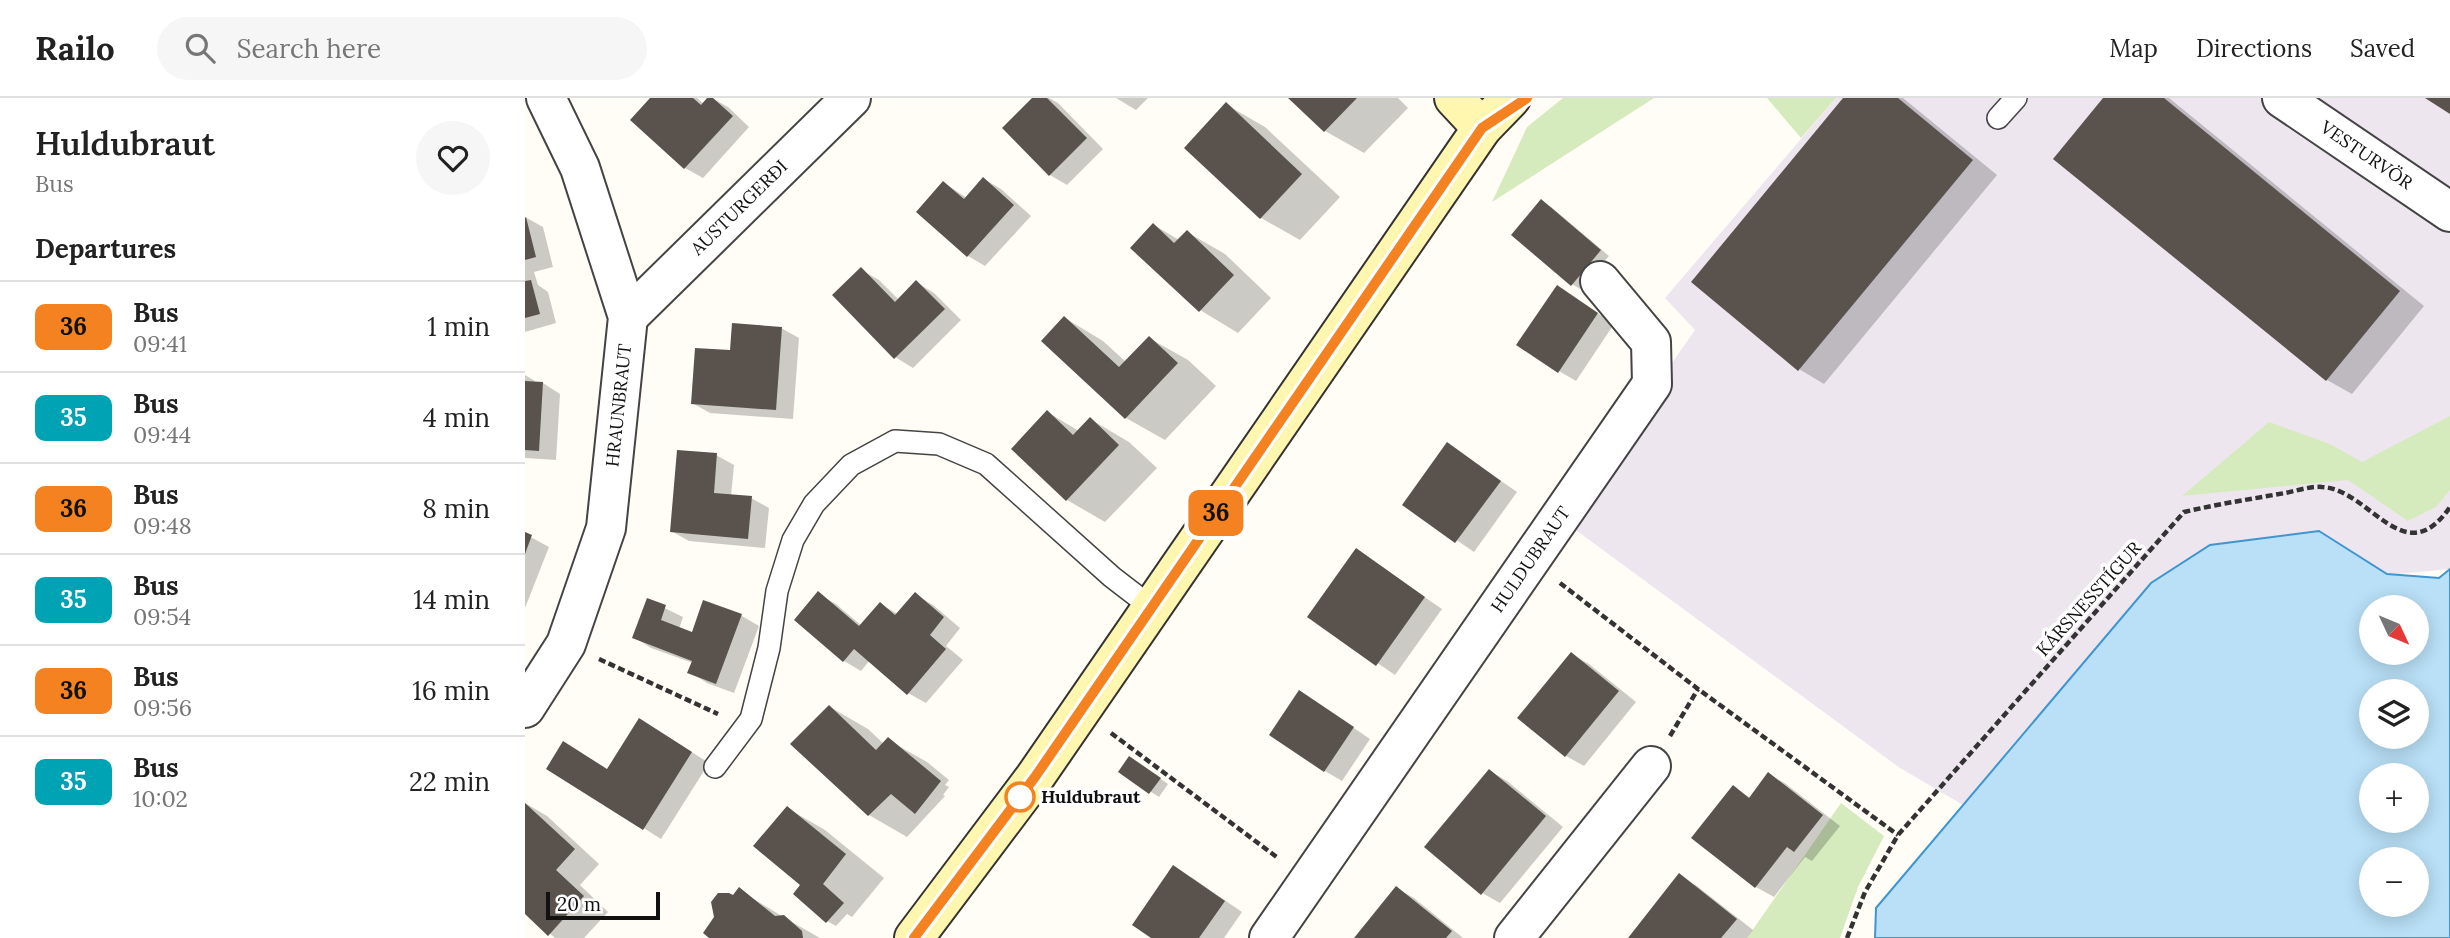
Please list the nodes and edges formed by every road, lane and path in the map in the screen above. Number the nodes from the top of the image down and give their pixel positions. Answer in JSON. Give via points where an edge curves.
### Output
{"nodes":[{"id":1,"x":546,"y":98,"type":"edge"},
{"id":2,"x":851,"y":98,"type":"edge"},
{"id":3,"x":1454,"y":98,"type":"edge"},
{"id":4,"x":1511,"y":98,"type":"edge"},
{"id":5,"x":1527,"y":98,"type":"edge"},
{"id":6,"x":2016,"y":98,"type":"edge"},
{"id":7,"x":2282,"y":98,"type":"edge"},
{"id":8,"x":1998,"y":118,"type":"dead end"},
{"id":9,"x":1482,"y":128,"type":"junction"},
{"id":10,"x":2450,"y":212,"type":"edge"},
{"id":11,"x":1600,"y":281,"type":"dead end"},
{"id":12,"x":628,"y":317,"type":"junction"},
{"id":13,"x":2450,"y":507,"type":"edge"},
{"id":14,"x":1529,"y":558,"type":"junction"},
{"id":15,"x":1151,"y":607,"type":"junction"},
{"id":16,"x":566,"y":645,"type":"junction"},
{"id":17,"x":1698,"y":689,"type":"junction"},
{"id":18,"x":525,"y":708,"type":"edge"},
{"id":19,"x":745,"y":726,"type":"junction"},
{"id":20,"x":1109,"y":732,"type":"dead end"},
{"id":21,"x":1651,"y":766,"type":"joint"},
{"id":22,"x":715,"y":767,"type":"dead end"},
{"id":23,"x":1898,"y":835,"type":"junction"},
{"id":24,"x":1310,"y":881,"type":"junction"},
{"id":25,"x":914,"y":938,"type":"edge"},
{"id":26,"x":1269,"y":938,"type":"edge"},
{"id":27,"x":1514,"y":938,"type":"edge"},
{"id":28,"x":1847,"y":938,"type":"edge"}],
"edges":[{"from":1,"to":12,"type":"street","name":"HRAUNBRAUT","via":[[580,168]]},
{"from":2,"to":12,"type":"street","name":"AUSTURGERÐI"},
{"from":3,"to":9,"type":"street"},
{"from":4,"to":9,"type":"street"},
{"from":5,"to":9,"type":"street"},
{"from":6,"to":8,"type":"lane"},
{"from":7,"to":10,"type":"street","name":"VESTURVÖR"},
{"from":9,"to":15,"type":"street"},
{"from":11,"to":14,"type":"street","name":"HULDUBRAUT","via":[[1651,342],[1652,384]]},
{"from":12,"to":16,"type":"street","name":"HRAUNBRAUT","via":[[606,528]]},
{"from":13,"to":23,"type":"path","name":"KÁRSNESSTÍGUR","via":[[2424,531],[2400,532],[2344,493],[2322,487],[2184,512]]},
{"from":14,"to":17,"type":"path"},
{"from":14,"to":24,"type":"street","name":"HULDUBRAUT"},
{"from":15,"to":19,"type":"lane","via":[[986,464],[939,444],[895,441],[851,465],[814,504],[793,540],[777,591],[769,648],[751,719]]},
{"from":15,"to":25,"type":"street","via":[[1035,777]]},
{"from":16,"to":18,"type":"street","name":"HRAUNBRAUT"},
{"from":16,"to":19,"type":"path"},
{"from":17,"to":21,"type":"path"},
{"from":17,"to":23,"type":"path"},
{"from":19,"to":22,"type":"lane"},
{"from":20,"to":24,"type":"path"},
{"from":21,"to":27,"type":"street"},
{"from":23,"to":28,"type":"path","name":"KÁRSNESSTÍGUR","via":[[1865,892]]},
{"from":24,"to":26,"type":"street","name":"HULDUBRAUT"}]}
